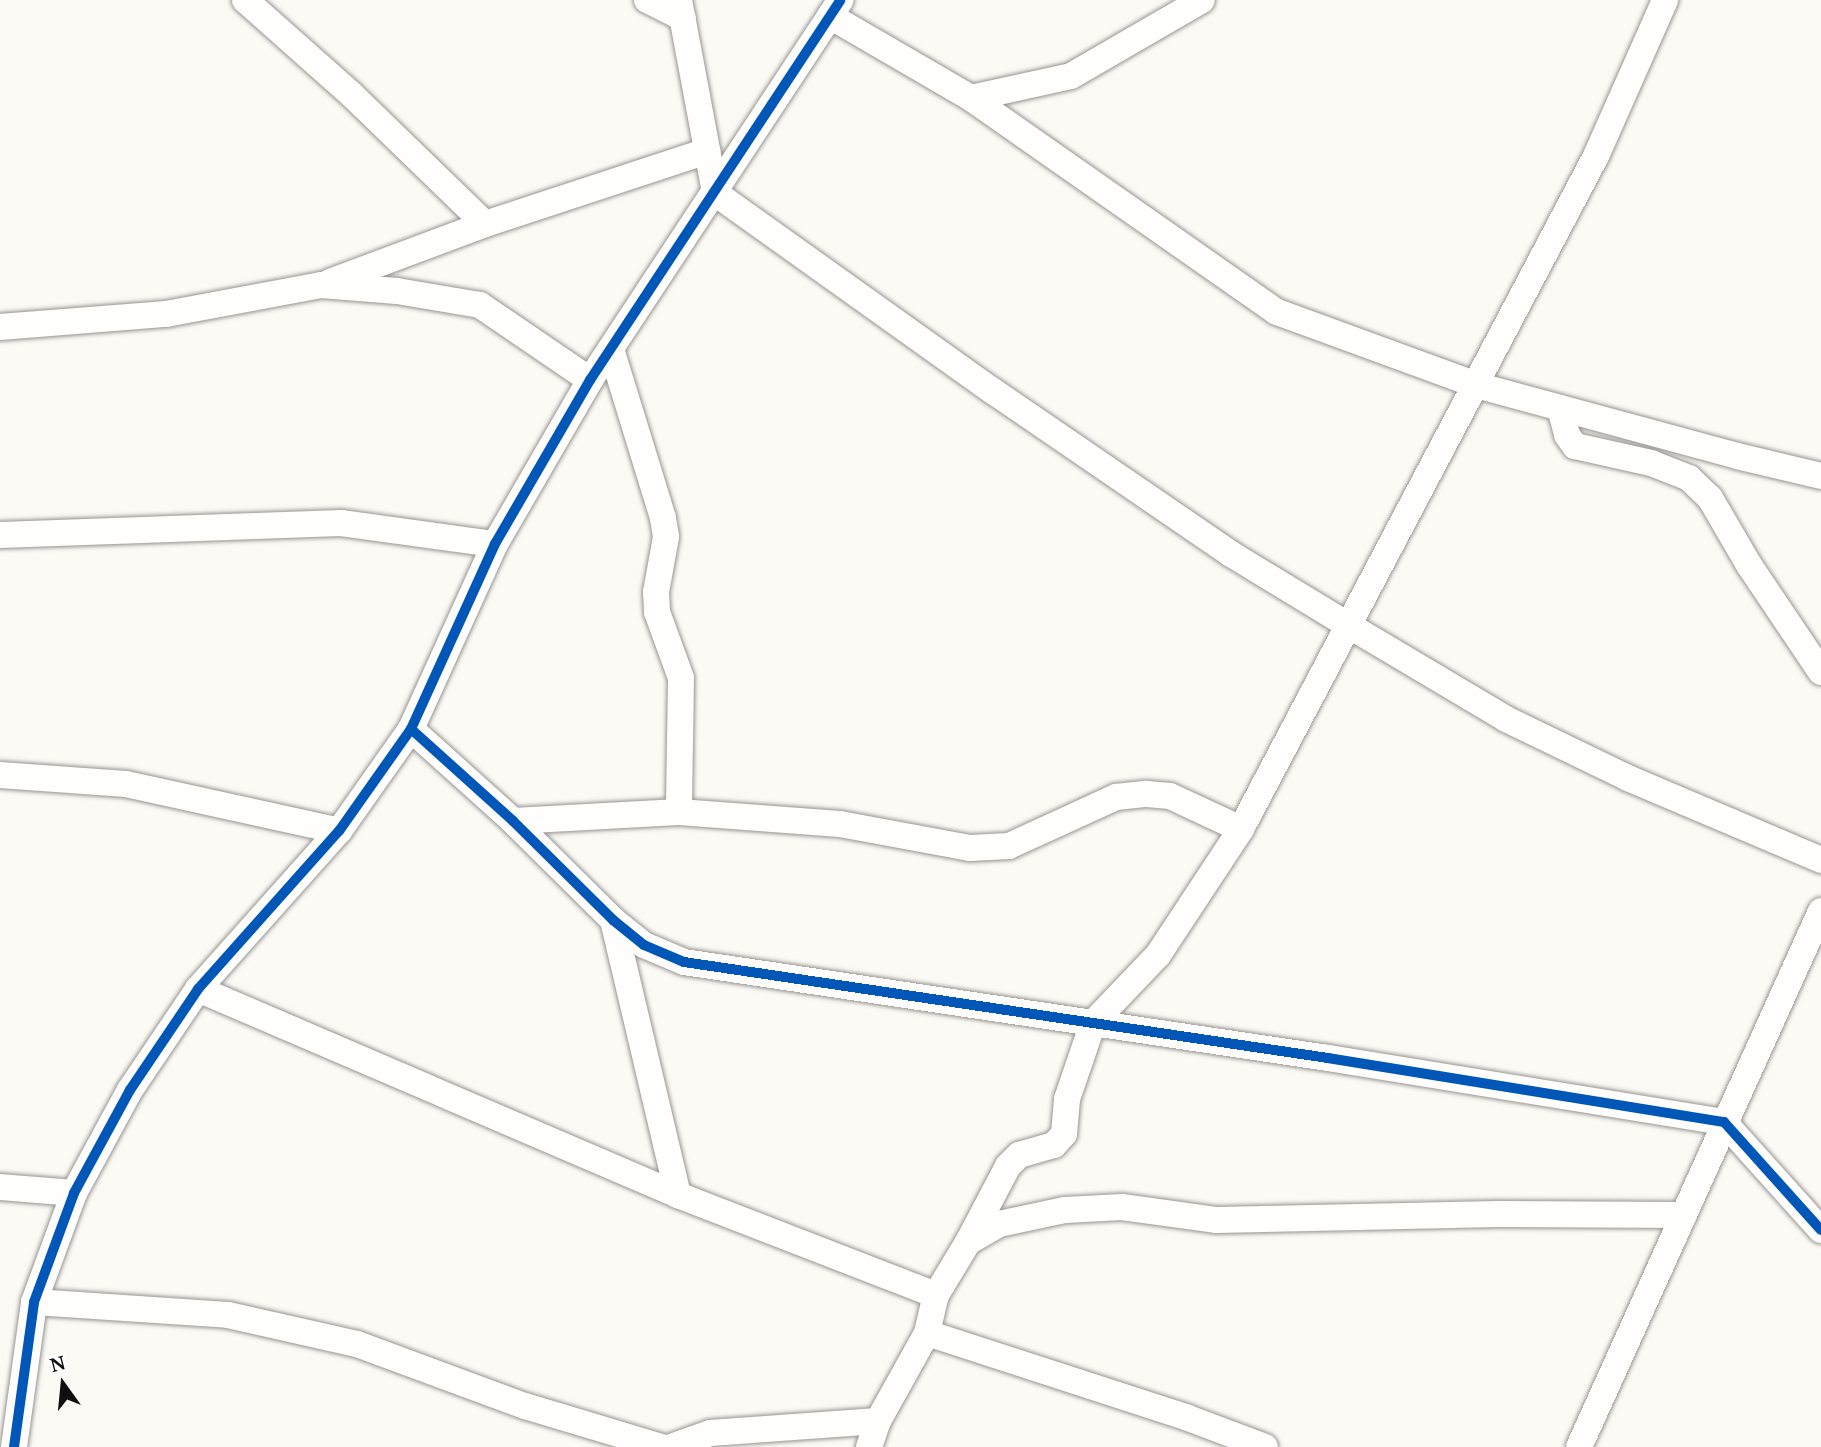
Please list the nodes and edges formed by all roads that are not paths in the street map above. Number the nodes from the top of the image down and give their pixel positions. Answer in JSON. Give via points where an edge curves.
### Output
{"nodes":[{"id":1,"x":245,"y":0,"type":"edge"},
{"id":2,"x":647,"y":0,"type":"edge"},
{"id":3,"x":1665,"y":0,"type":"edge"},
{"id":4,"x":1183,"y":4,"type":"edge"},
{"id":5,"x":836,"y":8,"type":"edge"},
{"id":6,"x":681,"y":9,"type":"edge"},
{"id":7,"x":971,"y":97,"type":"junction"},
{"id":8,"x":707,"y":151,"type":"junction"},
{"id":9,"x":715,"y":193,"type":"junction"},
{"id":10,"x":485,"y":225,"type":"junction"},
{"id":11,"x":321,"y":285,"type":"junction"},
{"id":12,"x":0,"y":327,"type":"edge"},
{"id":13,"x":611,"y":349,"type":"junction"},
{"id":14,"x":590,"y":380,"type":"junction"},
{"id":15,"x":1476,"y":384,"type":"junction"},
{"id":16,"x":1560,"y":408,"type":"junction"},
{"id":17,"x":1821,"y":476,"type":"edge"},
{"id":18,"x":0,"y":535,"type":"edge"},
{"id":19,"x":495,"y":544,"type":"junction"},
{"id":20,"x":1348,"y":625,"type":"junction"},
{"id":21,"x":1821,"y":672,"type":"edge"},
{"id":22,"x":411,"y":729,"type":"junction"},
{"id":23,"x":0,"y":775,"type":"edge"},
{"id":24,"x":679,"y":812,"type":"junction"},
{"id":25,"x":513,"y":821,"type":"junction"},
{"id":26,"x":1241,"y":828,"type":"junction"},
{"id":27,"x":339,"y":831,"type":"junction"},
{"id":28,"x":1821,"y":860,"type":"edge"},
{"id":29,"x":1821,"y":911,"type":"edge"},
{"id":30,"x":613,"y":920,"type":"junction"},
{"id":31,"x":198,"y":989,"type":"junction"},
{"id":32,"x":1093,"y":1023,"type":"junction"},
{"id":33,"x":1724,"y":1122,"type":"junction"},
{"id":34,"x":0,"y":1186,"type":"edge"},
{"id":35,"x":74,"y":1193,"type":"junction"},
{"id":36,"x":678,"y":1195,"type":"junction"},
{"id":37,"x":1684,"y":1215,"type":"junction"},
{"id":38,"x":1821,"y":1230,"type":"edge"},
{"id":39,"x":968,"y":1242,"type":"junction"},
{"id":40,"x":936,"y":1295,"type":"junction"},
{"id":41,"x":34,"y":1302,"type":"junction"},
{"id":42,"x":927,"y":1333,"type":"junction"},
{"id":43,"x":10,"y":1409,"type":"edge"},
{"id":44,"x":878,"y":1421,"type":"junction"},
{"id":45,"x":14,"y":1447,"type":"edge"},
{"id":46,"x":662,"y":1447,"type":"edge"},
{"id":47,"x":671,"y":1447,"type":"edge"},
{"id":48,"x":869,"y":1447,"type":"edge"},
{"id":49,"x":1265,"y":1447,"type":"edge"},
{"id":50,"x":1579,"y":1447,"type":"edge"}],
"edges":[{"from":1,"to":10,"type":"street","via":[[352,95]]},
{"from":2,"to":6,"type":"street"},
{"from":3,"to":15,"type":"street","via":[[1596,156]]},
{"from":4,"to":7,"type":"street","via":[[1071,76]]},
{"from":5,"to":7,"type":"street"},
{"from":5,"to":9,"type":"street"},
{"from":6,"to":8,"type":"street"},
{"from":7,"to":15,"type":"street","via":[[1277,312]]},
{"from":8,"to":9,"type":"street"},
{"from":8,"to":10,"type":"street"},
{"from":9,"to":13,"type":"street"},
{"from":9,"to":20,"type":"street","via":[[1209,539]]},
{"from":10,"to":11,"type":"street"},
{"from":11,"to":12,"type":"street","via":[[166,314]]},
{"from":11,"to":14,"type":"street","via":[[397,291],[480,305]]},
{"from":13,"to":14,"type":"street"},
{"from":13,"to":24,"type":"street","via":[[666,537],[656,592],[657,612],[681,678]]},
{"from":14,"to":19,"type":"street"},
{"from":15,"to":16,"type":"street"},
{"from":15,"to":20,"type":"street"},
{"from":16,"to":17,"type":"street"},
{"from":16,"to":21,"type":"street","via":[[1575,446],[1651,463],[1689,478],[1710,498]]},
{"from":18,"to":19,"type":"street","via":[[341,523]]},
{"from":19,"to":22,"type":"street"},
{"from":20,"to":26,"type":"street"},
{"from":20,"to":28,"type":"street","via":[[1506,719],[1628,778]]},
{"from":22,"to":25,"type":"street"},
{"from":22,"to":27,"type":"street"},
{"from":23,"to":27,"type":"street","via":[[126,784]]},
{"from":24,"to":25,"type":"street"},
{"from":24,"to":26,"type":"street","via":[[840,824],[970,848],[1009,846],[1116,797],[1147,794],[1170,796]]},
{"from":25,"to":30,"type":"street"},
{"from":26,"to":32,"type":"street","via":[[1158,955]]},
{"from":27,"to":31,"type":"street"},
{"from":29,"to":33,"type":"street"},
{"from":30,"to":32,"type":"street","via":[[644,945],[684,962]]},
{"from":30,"to":36,"type":"street"},
{"from":31,"to":35,"type":"street","via":[[130,1090]]},
{"from":31,"to":36,"type":"street"},
{"from":32,"to":33,"type":"street"},
{"from":32,"to":39,"type":"street","via":[[1067,1099],[1063,1134],[1054,1146],[1019,1155],[1008,1166]]},
{"from":33,"to":37,"type":"street"},
{"from":33,"to":38,"type":"street"},
{"from":34,"to":35,"type":"street"},
{"from":35,"to":41,"type":"street"},
{"from":36,"to":40,"type":"street"},
{"from":37,"to":39,"type":"street","via":[[1217,1220],[1122,1206],[1023,1218],[999,1224]]},
{"from":37,"to":50,"type":"street"},
{"from":39,"to":40,"type":"street"},
{"from":40,"to":42,"type":"street"},
{"from":41,"to":43,"type":"street"},
{"from":41,"to":46,"type":"street","via":[[228,1315],[357,1344],[525,1406]]},
{"from":42,"to":44,"type":"street"},
{"from":42,"to":49,"type":"street"},
{"from":43,"to":45,"type":"street"},
{"from":44,"to":47,"type":"street","via":[[710,1433]]},
{"from":44,"to":48,"type":"street"}]}
